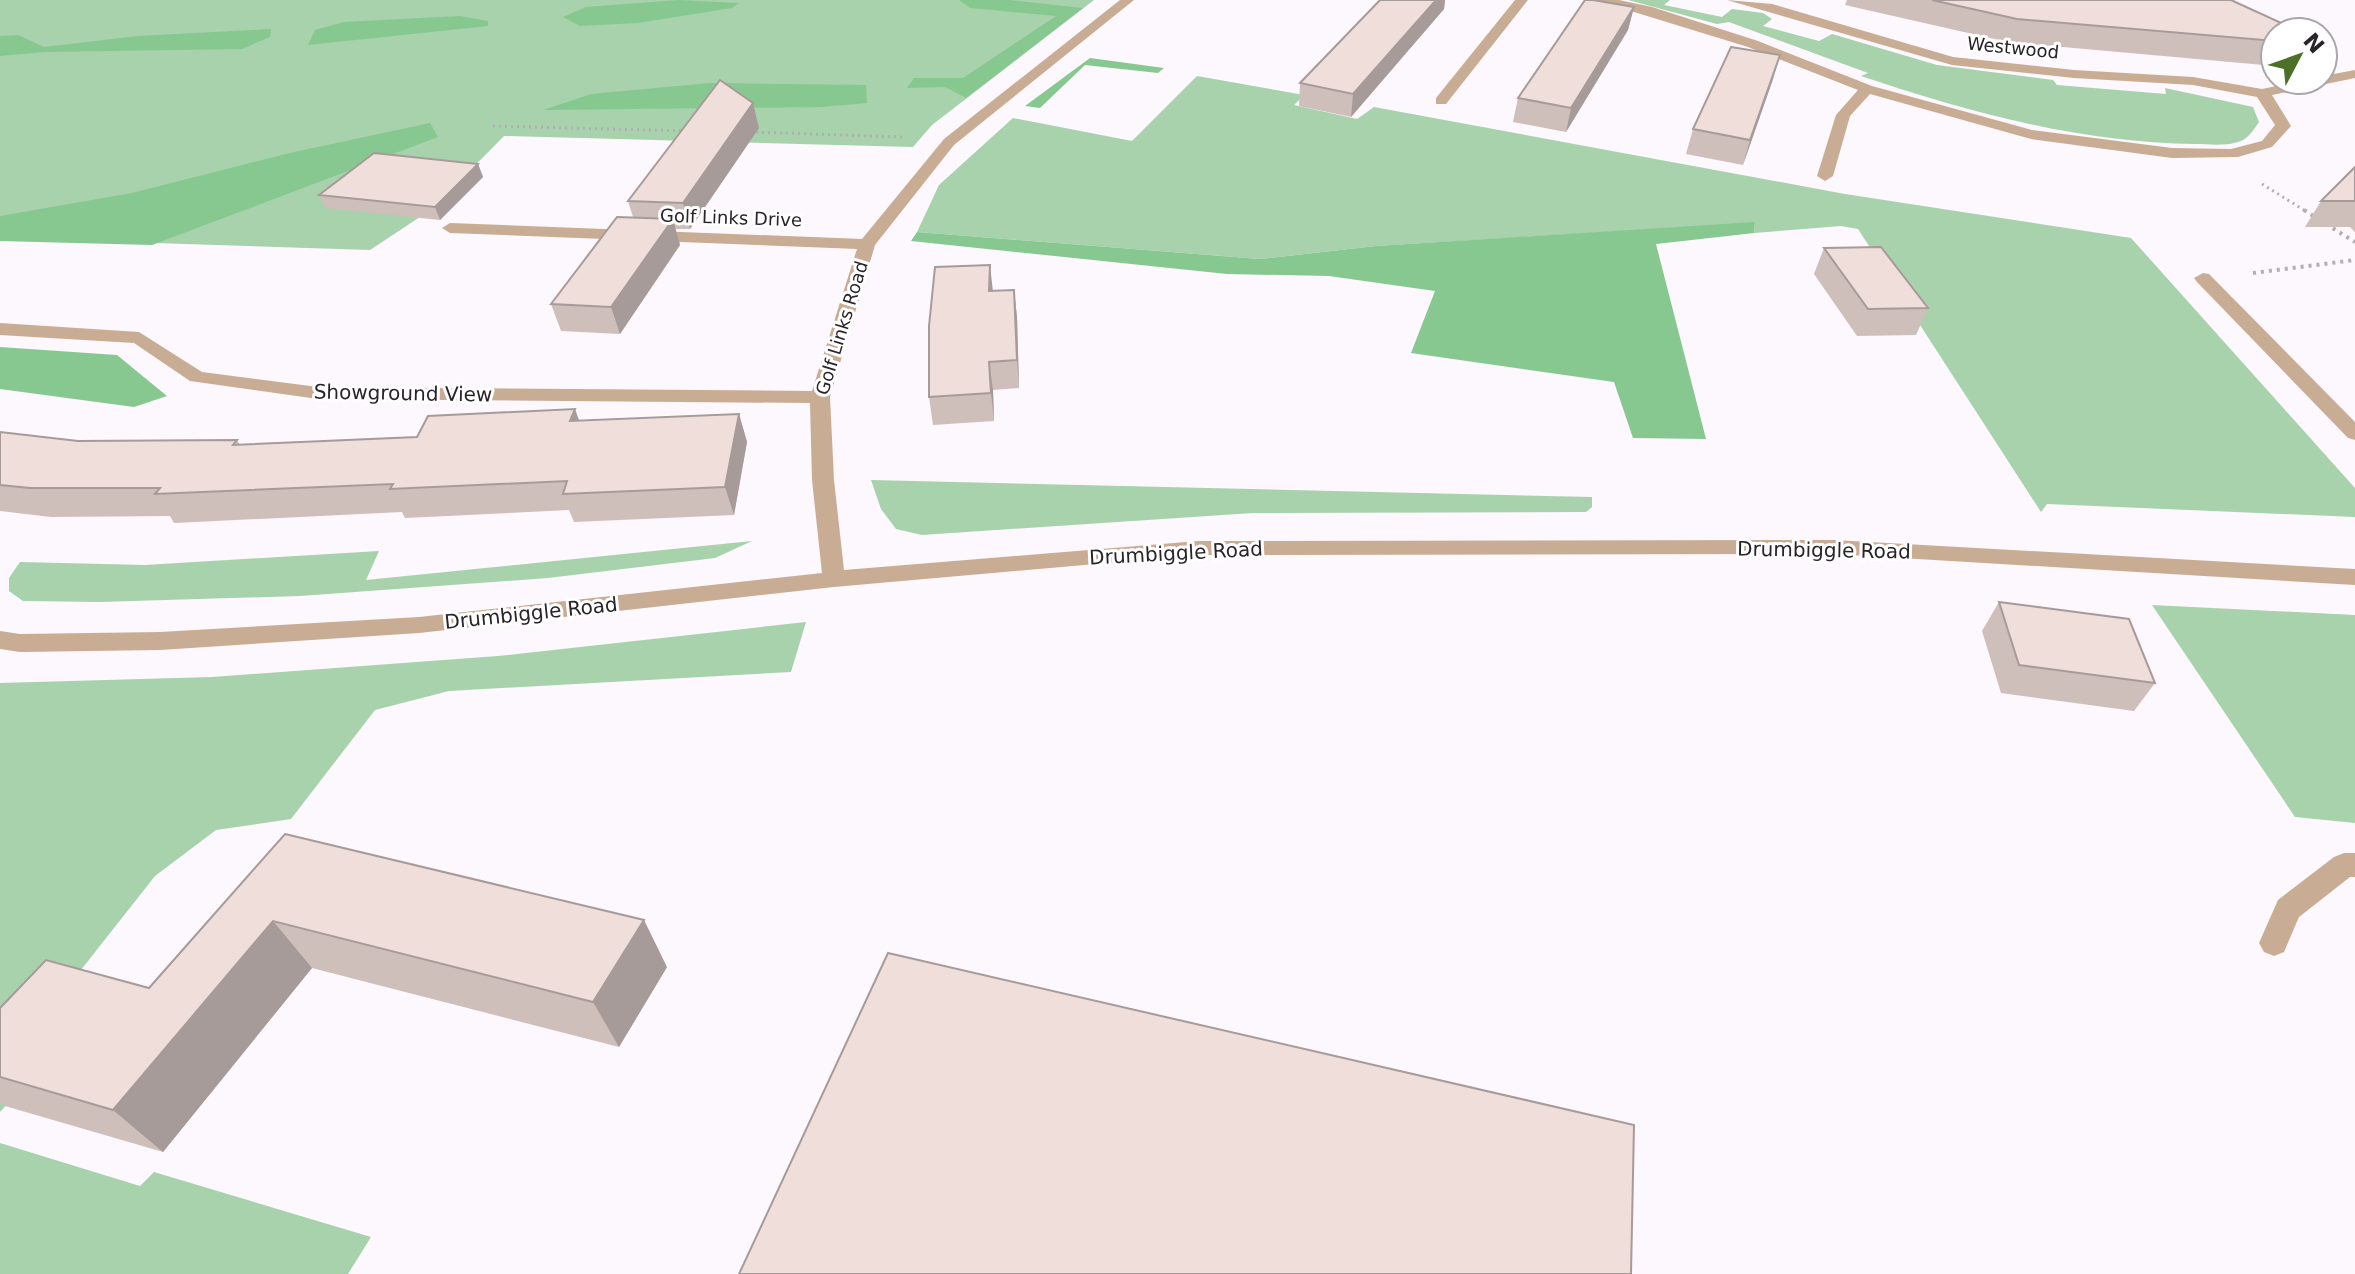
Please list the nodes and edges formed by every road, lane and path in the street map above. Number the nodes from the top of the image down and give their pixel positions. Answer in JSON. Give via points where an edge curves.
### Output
{"nodes":[{"id":1,"x":1128,"y":0,"type":"edge"},
{"id":2,"x":1522,"y":0,"type":"edge"},
{"id":3,"x":1601,"y":0,"type":"edge"},
{"id":4,"x":1733,"y":0,"type":"edge"},
{"id":5,"x":1772,"y":3,"type":"edge"},
{"id":6,"x":1867,"y":89,"type":"junction"},
{"id":7,"x":2259,"y":92,"type":"edge"},
{"id":8,"x":2264,"y":96,"type":"edge"},
{"id":9,"x":1441,"y":101,"type":"dead end"},
{"id":10,"x":493,"y":126,"type":"dead end"},
{"id":11,"x":699,"y":131,"type":"edge"},
{"id":12,"x":747,"y":132,"type":"edge"},
{"id":13,"x":949,"y":142,"type":"junction"},
{"id":14,"x":2213,"y":153,"type":"junction"},
{"id":15,"x":1825,"y":176,"type":"dead end"},
{"id":16,"x":450,"y":228,"type":"dead end"},
{"id":17,"x":2355,"y":242,"type":"edge"},
{"id":18,"x":867,"y":244,"type":"junction"},
{"id":19,"x":2355,"y":260,"type":"edge"},
{"id":20,"x":2203,"y":278,"type":"joint"},
{"id":21,"x":0,"y":329,"type":"edge"},
{"id":22,"x":820,"y":397,"type":"junction"},
{"id":23,"x":2355,"y":434,"type":"edge"},
{"id":24,"x":2355,"y":577,"type":"edge"},
{"id":25,"x":834,"y":579,"type":"junction"},
{"id":26,"x":0,"y":640,"type":"edge"},
{"id":27,"x":2355,"y":865,"type":"edge"},
{"id":28,"x":2274,"y":943,"type":"dead end"}],
"edges":[{"from":1,"to":13,"type":"street","name":"Golf Links Road"},
{"from":2,"to":9,"type":"street"},
{"from":3,"to":6,"type":"street","via":[[1753,44]]},
{"from":4,"to":5,"type":"street","name":"Westwood"},
{"from":5,"to":7,"type":"street","name":"Westwood","via":[[1952,61],[2193,81]]},
{"from":6,"to":14,"type":"street","via":[[2031,134],[2116,148]]},
{"from":6,"to":15,"type":"street","via":[[1843,115]]},
{"from":8,"to":14,"type":"street","via":[[2283,126],[2267,144],[2232,154]]},
{"from":10,"to":11,"type":"path"},
{"from":12,"to":13,"type":"path","via":[[890,135]]},
{"from":13,"to":18,"type":"street","name":"Golf Links Road"},
{"from":14,"to":17,"type":"path"},
{"from":16,"to":18,"type":"street","name":"Golf Links Drive"},
{"from":18,"to":22,"type":"street","name":"Golf Links Road"},
{"from":19,"to":20,"type":"path"},
{"from":20,"to":23,"type":"street"},
{"from":21,"to":22,"type":"street","name":"Showground View","via":[[139,338],[197,377],[318,393]]},
{"from":22,"to":25,"type":"street","name":"Golf Links Road"},
{"from":24,"to":25,"type":"street","name":"Drumbiggle Road","via":[[1818,547],[1198,548]]},
{"from":25,"to":26,"type":"street","name":"Drumbiggle Road","via":[[419,625],[160,641]]},
{"from":27,"to":28,"type":"street","via":[[2344,865],[2288,909]]}]}
